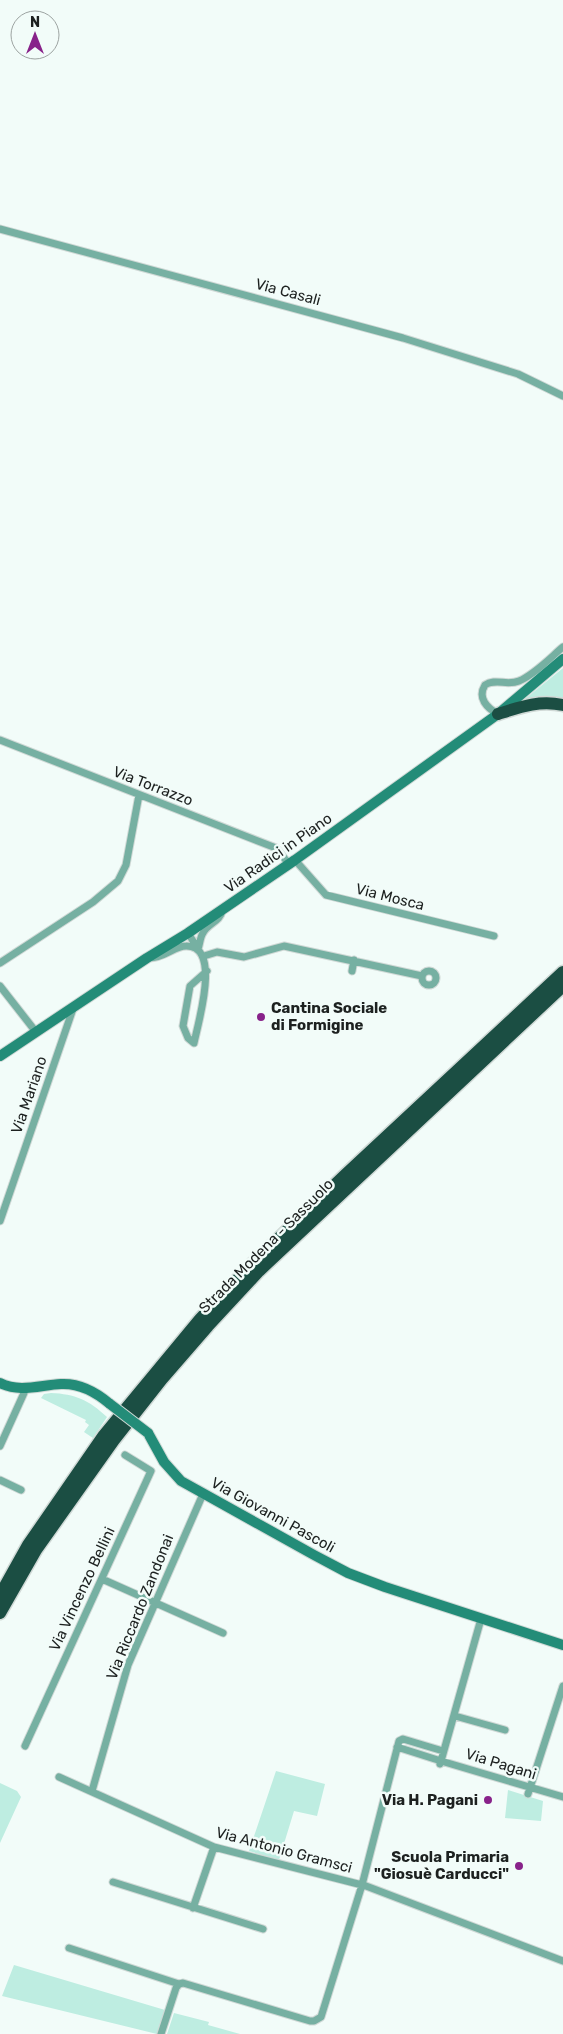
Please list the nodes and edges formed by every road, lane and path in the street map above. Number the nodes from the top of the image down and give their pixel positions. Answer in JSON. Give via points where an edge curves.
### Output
{"nodes":[{"id":1,"x":0,"y":229,"type":"edge"},
{"id":2,"x":563,"y":396,"type":"edge"},
{"id":3,"x":563,"y":647,"type":"edge"},
{"id":4,"x":563,"y":659,"type":"edge"},
{"id":5,"x":563,"y":705,"type":"edge"},
{"id":6,"x":498,"y":714,"type":"junction"},
{"id":7,"x":0,"y":740,"type":"edge"},
{"id":8,"x":139,"y":795,"type":"junction"},
{"id":9,"x":292,"y":862,"type":"junction"},
{"id":10,"x":222,"y":910,"type":"junction"},
{"id":11,"x":188,"y":933,"type":"junction"},
{"id":12,"x":494,"y":936,"type":"dead end"},
{"id":13,"x":198,"y":949,"type":"junction"},
{"id":14,"x":204,"y":956,"type":"junction"},
{"id":15,"x":146,"y":958,"type":"junction"},
{"id":16,"x":354,"y":960,"type":"junction"},
{"id":17,"x":0,"y":964,"type":"edge"},
{"id":18,"x":207,"y":971,"type":"junction"},
{"id":19,"x":352,"y":971,"type":"dead end"},
{"id":20,"x":563,"y":972,"type":"edge"},
{"id":21,"x":422,"y":976,"type":"dead end"},
{"id":22,"x":0,"y":986,"type":"edge"},
{"id":23,"x":563,"y":986,"type":"edge"},
{"id":24,"x":74,"y":1006,"type":"junction"},
{"id":25,"x":36,"y":1032,"type":"junction"},
{"id":26,"x":0,"y":1056,"type":"edge"},
{"id":27,"x":0,"y":1221,"type":"edge"},
{"id":28,"x":0,"y":1382,"type":"edge"},
{"id":29,"x":21,"y":1388,"type":"junction"},
{"id":30,"x":0,"y":1446,"type":"edge"},
{"id":31,"x":125,"y":1455,"type":"dead end"},
{"id":32,"x":0,"y":1480,"type":"edge"},
{"id":33,"x":22,"y":1490,"type":"dead end"},
{"id":34,"x":203,"y":1494,"type":"junction"},
{"id":35,"x":102,"y":1579,"type":"junction"},
{"id":36,"x":0,"y":1595,"type":"edge"},
{"id":37,"x":155,"y":1602,"type":"junction"},
{"id":38,"x":0,"y":1614,"type":"edge"},
{"id":39,"x":481,"y":1619,"type":"junction"},
{"id":40,"x":223,"y":1633,"type":"dead end"},
{"id":41,"x":563,"y":1645,"type":"edge"},
{"id":42,"x":563,"y":1686,"type":"edge"},
{"id":43,"x":455,"y":1716,"type":"junction"},
{"id":44,"x":505,"y":1730,"type":"dead end"},
{"id":45,"x":25,"y":1746,"type":"dead end"},
{"id":46,"x":397,"y":1747,"type":"junction"},
{"id":47,"x":444,"y":1751,"type":"junction"},
{"id":48,"x":440,"y":1762,"type":"junction"},
{"id":49,"x":59,"y":1777,"type":"dead end"},
{"id":50,"x":92,"y":1791,"type":"junction"},
{"id":51,"x":529,"y":1791,"type":"junction"},
{"id":52,"x":563,"y":1797,"type":"edge"},
{"id":53,"x":214,"y":1847,"type":"junction"},
{"id":54,"x":113,"y":1882,"type":"dead end"},
{"id":55,"x":362,"y":1884,"type":"junction"},
{"id":56,"x":193,"y":1908,"type":"junction"},
{"id":57,"x":262,"y":1929,"type":"dead end"},
{"id":58,"x":69,"y":1948,"type":"dead end"},
{"id":59,"x":563,"y":1961,"type":"edge"},
{"id":60,"x":178,"y":1984,"type":"junction"},
{"id":61,"x":161,"y":2034,"type":"edge"}],
"edges":[{"from":1,"to":2,"type":"street","name":"Via Casali","via":[[403,338],[512,372]]},
{"from":3,"to":6,"type":"street","via":[[520,681],[485,685],[484,701],[488,709]]},
{"from":4,"to":6,"type":"street","name":"Via Radici in Piano"},
{"from":5,"to":6,"type":"highway","via":[[549,702],[527,704]]},
{"from":6,"to":9,"type":"street","name":"Via Radici in Piano"},
{"from":7,"to":8,"type":"street","name":"Via Torrazzo"},
{"from":8,"to":9,"type":"street","name":"Via Torrazzo","via":[[276,848]]},
{"from":8,"to":17,"type":"street","via":[[126,865],[118,881],[93,902]]},
{"from":9,"to":10,"type":"street","name":"Via Radici in Piano"},
{"from":9,"to":12,"type":"street","name":"Via Mosca","via":[[326,895]]},
{"from":10,"to":11,"type":"street","name":"Via Radici in Piano"},
{"from":10,"to":13,"type":"street","via":[[217,920],[202,933]]},
{"from":11,"to":13,"type":"street"},
{"from":11,"to":15,"type":"street","name":"Via Radici in Piano"},
{"from":13,"to":14,"type":"street"},
{"from":13,"to":15,"type":"street","via":[[184,946],[158,958]]},
{"from":14,"to":16,"type":"street","via":[[217,952],[244,957],[284,946]]},
{"from":14,"to":18,"type":"street"},
{"from":15,"to":24,"type":"street","name":"Via Radici in Piano"},
{"from":16,"to":19,"type":"street"},
{"from":16,"to":21,"type":"street"},
{"from":18,"to":18,"type":"street","via":[[190,986],[183,1026],[194,1043]]},
{"from":20,"to":36,"type":"highway","name":"Strada Modena - Sassuolo","via":[[331,1188],[200,1319],[104,1435],[28,1545]]},
{"from":22,"to":25,"type":"street"},
{"from":23,"to":38,"type":"highway","name":"Strada Modena - Sassuolo","via":[[259,1271],[208,1326],[114,1440],[36,1550]]},
{"from":24,"to":25,"type":"street","name":"Via Radici in Piano"},
{"from":24,"to":27,"type":"street","name":"Via Mariano"},
{"from":25,"to":26,"type":"street","name":"Via Radici in Piano"},
{"from":28,"to":29,"type":"street","name":"Via Giovanni Pascoli"},
{"from":29,"to":30,"type":"street","via":[[24,1393]]},
{"from":29,"to":34,"type":"street","name":"Via Giovanni Pascoli","bridge":true,"via":[[70,1384],[91,1390],[148,1433],[172,1472]]},
{"from":31,"to":35,"type":"street","name":"Via Vincenzo Bellini","via":[[151,1471]]},
{"from":32,"to":33,"type":"street"},
{"from":34,"to":37,"type":"street","name":"Via Riccardo Zandonai"},
{"from":34,"to":39,"type":"street","name":"Via Giovanni Pascoli","via":[[348,1573]]},
{"from":35,"to":37,"type":"street"},
{"from":35,"to":45,"type":"street","name":"Via Vincenzo Bellini"},
{"from":37,"to":40,"type":"street"},
{"from":37,"to":50,"type":"street","name":"Via Riccardo Zandonai","via":[[128,1666]]},
{"from":39,"to":41,"type":"street","name":"Via Giovanni Pascoli"},
{"from":39,"to":43,"type":"street","name":"Via Pagani"},
{"from":42,"to":51,"type":"street"},
{"from":43,"to":44,"type":"street"},
{"from":43,"to":47,"type":"street","name":"Via Pagani"},
{"from":46,"to":47,"type":"street","via":[[403,1739]]},
{"from":46,"to":48,"type":"street"},
{"from":46,"to":55,"type":"street"},
{"from":47,"to":48,"type":"street","name":"Via Pagani"},
{"from":48,"to":51,"type":"street","name":"Via Pagani"},
{"from":49,"to":50,"type":"street","name":"Via Antonio Gramsci"},
{"from":50,"to":53,"type":"street","name":"Via Antonio Gramsci"},
{"from":51,"to":52,"type":"street","name":"Via Pagani"},
{"from":53,"to":55,"type":"street","name":"Via Antonio Gramsci"},
{"from":53,"to":56,"type":"street"},
{"from":54,"to":56,"type":"street"},
{"from":55,"to":59,"type":"street","name":"Via Antonio Gramsci"},
{"from":55,"to":60,"type":"street","via":[[323,2014],[318,2019],[310,2021],[188,1983]]},
{"from":56,"to":57,"type":"street"},
{"from":58,"to":60,"type":"street"},
{"from":60,"to":61,"type":"street"}]}
